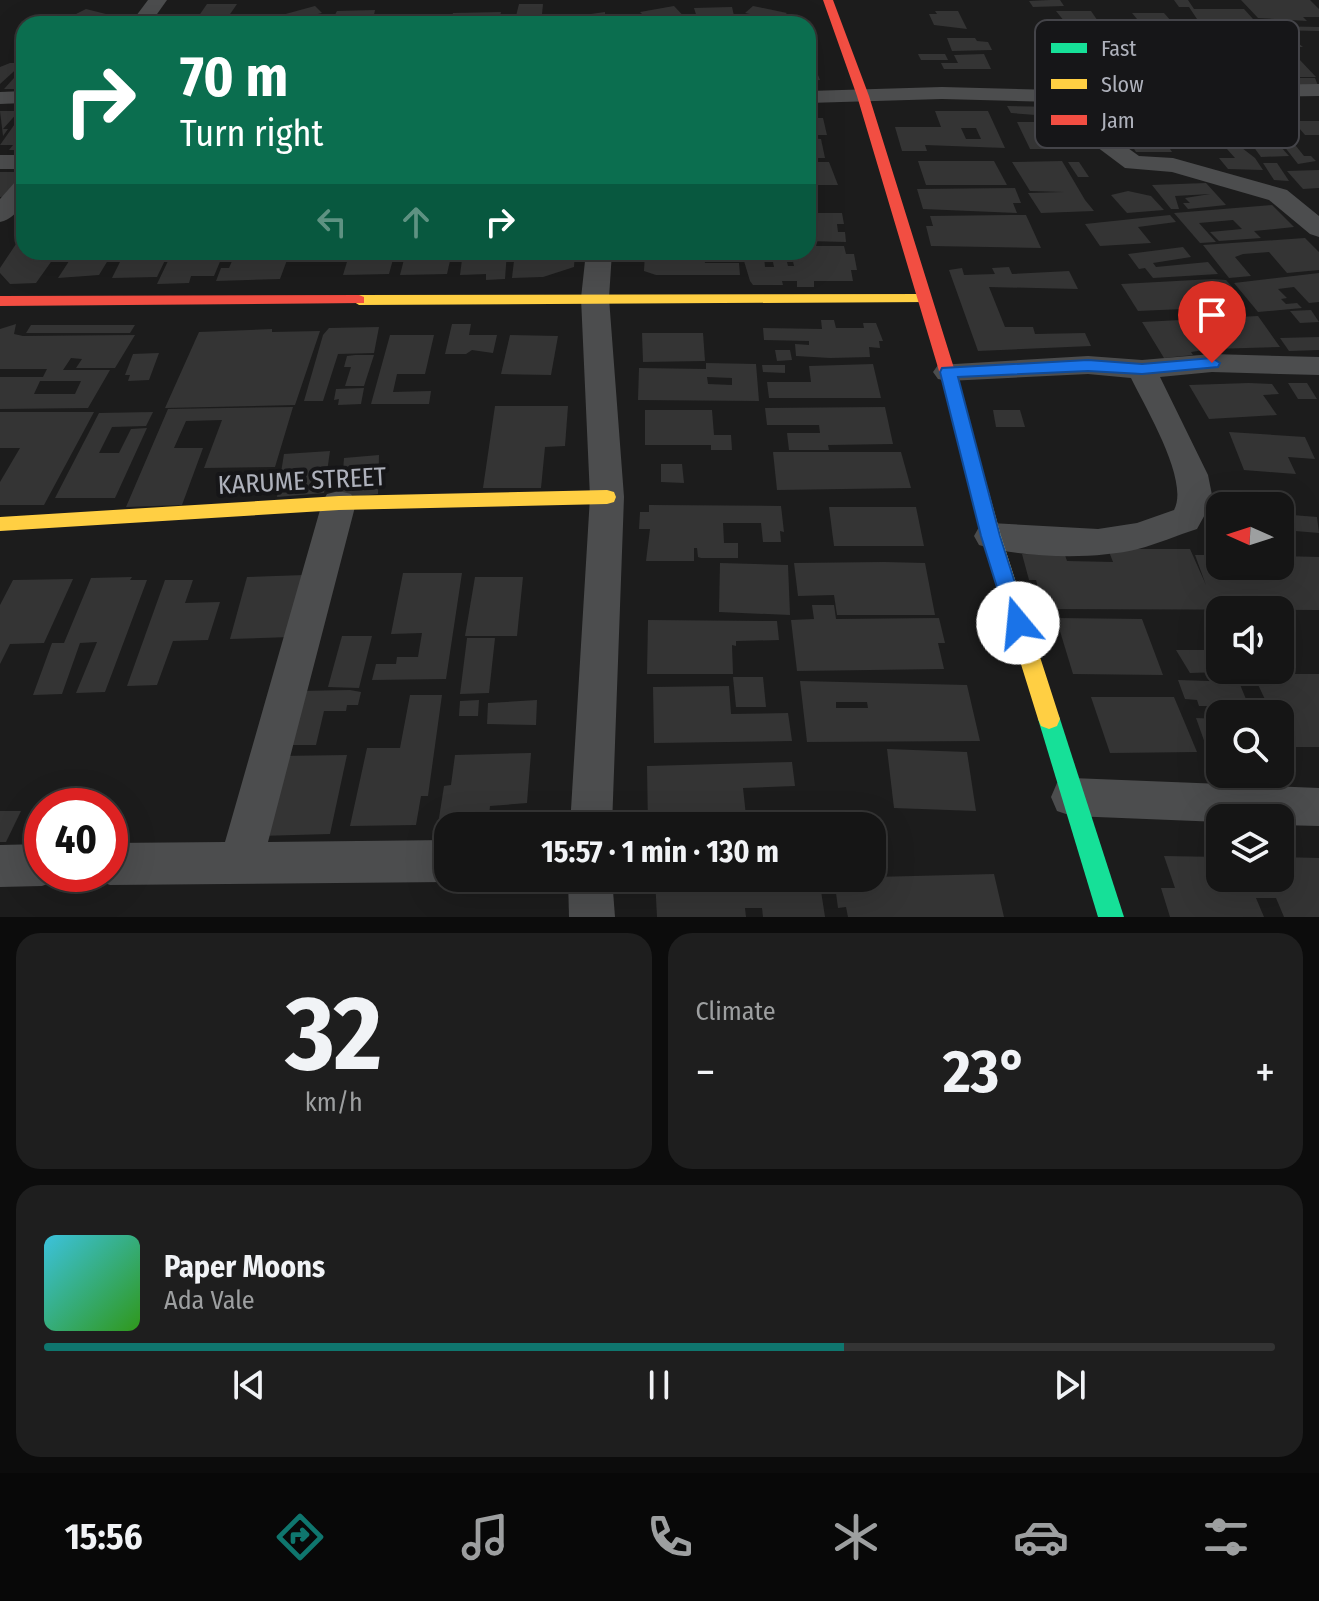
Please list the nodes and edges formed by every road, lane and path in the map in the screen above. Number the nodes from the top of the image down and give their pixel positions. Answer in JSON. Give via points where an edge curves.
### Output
{"nodes":[{"id":1,"x":828,"y":0,"type":"edge"},
{"id":2,"x":1299,"y":90,"type":"edge"},
{"id":3,"x":1319,"y":90,"type":"edge"},
{"id":4,"x":1035,"y":95,"type":"edge"},
{"id":5,"x":863,"y":96,"type":"junction"},
{"id":6,"x":816,"y":97,"type":"edge"},
{"id":7,"x":1113,"y":148,"type":"edge"},
{"id":8,"x":16,"y":196,"type":"edge"},
{"id":9,"x":0,"y":215,"type":"edge"},
{"id":10,"x":1319,"y":229,"type":"edge"},
{"id":11,"x":598,"y":260,"type":"edge"},
{"id":12,"x":595,"y":298,"type":"junction"},
{"id":13,"x":925,"y":299,"type":"junction"},
{"id":14,"x":0,"y":301,"type":"edge"},
{"id":15,"x":1319,"y":366,"type":"edge"},
{"id":16,"x":1142,"y":369,"type":"junction"},
{"id":17,"x":948,"y":372,"type":"junction"},
{"id":18,"x":607,"y":497,"type":"junction"},
{"id":19,"x":339,"y":503,"type":"junction"},
{"id":20,"x":0,"y":524,"type":"edge"},
{"id":21,"x":991,"y":536,"type":"junction"},
{"id":22,"x":1072,"y":797,"type":"junction"},
{"id":23,"x":1319,"y":807,"type":"edge"},
{"id":24,"x":592,"y":812,"type":"edge"},
{"id":25,"x":434,"y":861,"type":"edge"},
{"id":26,"x":241,"y":863,"type":"junction"},
{"id":27,"x":128,"y":864,"type":"edge"},
{"id":28,"x":24,"y":865,"type":"edge"},
{"id":29,"x":0,"y":866,"type":"edge"},
{"id":30,"x":591,"y":892,"type":"edge"},
{"id":31,"x":592,"y":917,"type":"edge"},
{"id":32,"x":1111,"y":917,"type":"edge"}],
"edges":[{"from":1,"to":5,"type":"street"},
{"from":2,"to":3,"type":"street"},
{"from":4,"to":5,"type":"street"},
{"from":5,"to":6,"type":"street"},
{"from":5,"to":13,"type":"street"},
{"from":7,"to":10,"type":"street","via":[[1133,163],[1173,165],[1278,195]]},
{"from":8,"to":9,"type":"street"},
{"from":11,"to":12,"type":"street"},
{"from":12,"to":13,"type":"street"},
{"from":12,"to":14,"type":"street"},
{"from":12,"to":18,"type":"street"},
{"from":13,"to":17,"type":"street"},
{"from":15,"to":16,"type":"street","via":[[1212,363]]},
{"from":16,"to":17,"type":"street","via":[[1088,365]]},
{"from":16,"to":21,"type":"street","via":[[1192,475],[1196,500],[1185,520],[1135,537],[1071,541]]},
{"from":17,"to":21,"type":"street"},
{"from":18,"to":19,"type":"street","name":"KARUME STREET"},
{"from":18,"to":24,"type":"street"},
{"from":19,"to":20,"type":"street","name":"KARUME STREET"},
{"from":19,"to":26,"type":"street"},
{"from":21,"to":22,"type":"street"},
{"from":22,"to":23,"type":"street"},
{"from":22,"to":32,"type":"street"},
{"from":25,"to":26,"type":"street"},
{"from":26,"to":27,"type":"street"},
{"from":28,"to":29,"type":"street"},
{"from":30,"to":31,"type":"street"}]}
